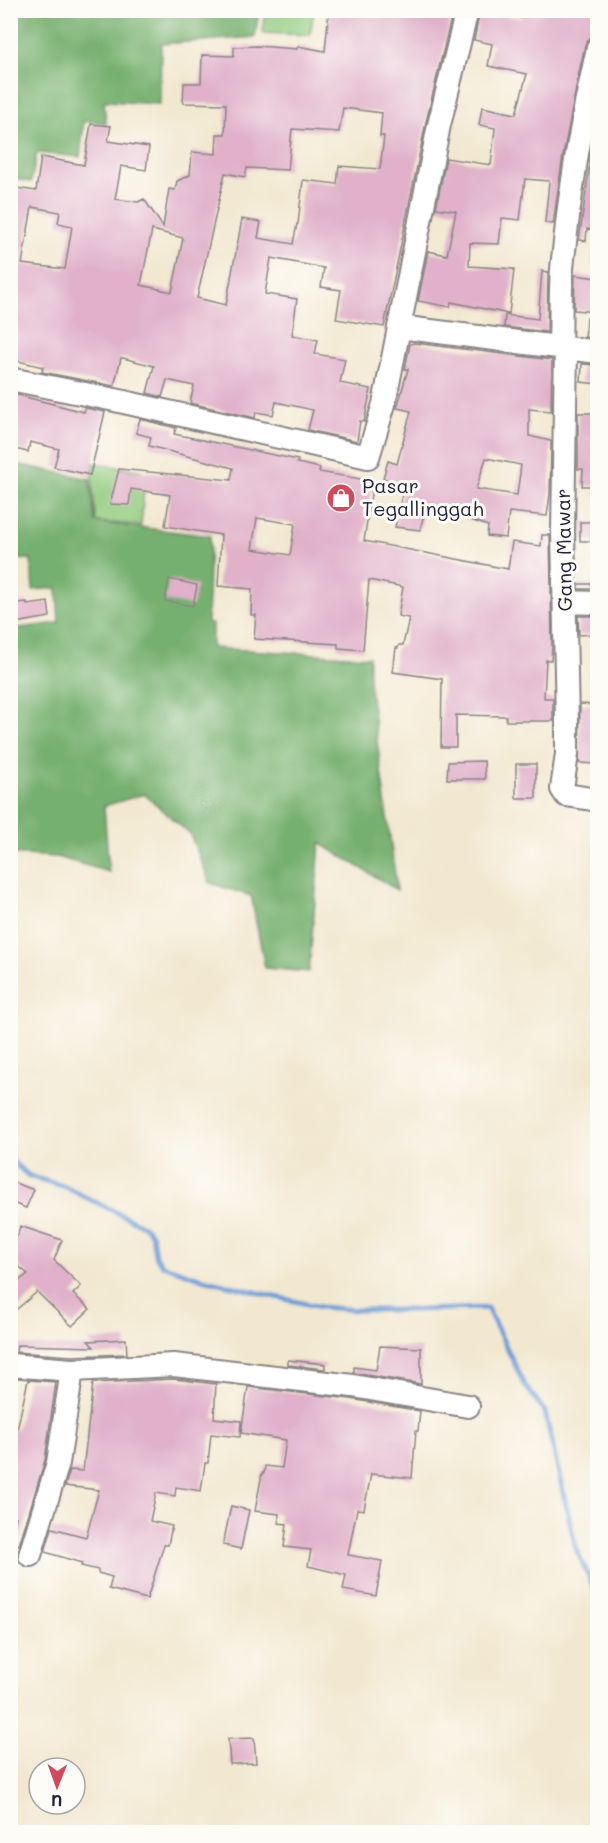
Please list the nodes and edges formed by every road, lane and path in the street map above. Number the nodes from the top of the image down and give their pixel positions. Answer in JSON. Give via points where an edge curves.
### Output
{"nodes":[{"id":1,"x":467,"y":10,"type":"edge"},
{"id":2,"x":597,"y":48,"type":"edge"},
{"id":3,"x":399,"y":327,"type":"junction"},
{"id":4,"x":563,"y":347,"type":"junction"},
{"id":5,"x":597,"y":352,"type":"edge"},
{"id":6,"x":10,"y":379,"type":"edge"},
{"id":7,"x":565,"y":602,"type":"junction"},
{"id":8,"x":597,"y":603,"type":"edge"},
{"id":9,"x":597,"y":800,"type":"edge"},
{"id":10,"x":10,"y":1365,"type":"edge"},
{"id":11,"x":72,"y":1370,"type":"junction"},
{"id":12,"x":468,"y":1406,"type":"dead end"},
{"id":13,"x":30,"y":1556,"type":"dead end"}],
"edges":[{"from":1,"to":3,"type":"street","via":[[439,125]]},
{"from":2,"to":4,"type":"street","name":"Gang Mawar","via":[[562,271]]},
{"from":3,"to":4,"type":"street"},
{"from":3,"to":6,"type":"street","via":[[384,404],[368,457]]},
{"from":4,"to":5,"type":"street"},
{"from":4,"to":7,"type":"street","name":"Gang Mawar"},
{"from":7,"to":8,"type":"street"},
{"from":7,"to":9,"type":"street","name":"Gang Mawar","via":[[564,793]]},
{"from":10,"to":11,"type":"street"},
{"from":11,"to":12,"type":"street","via":[[174,1365],[353,1386]]},
{"from":11,"to":13,"type":"street","via":[[58,1463]]}]}
